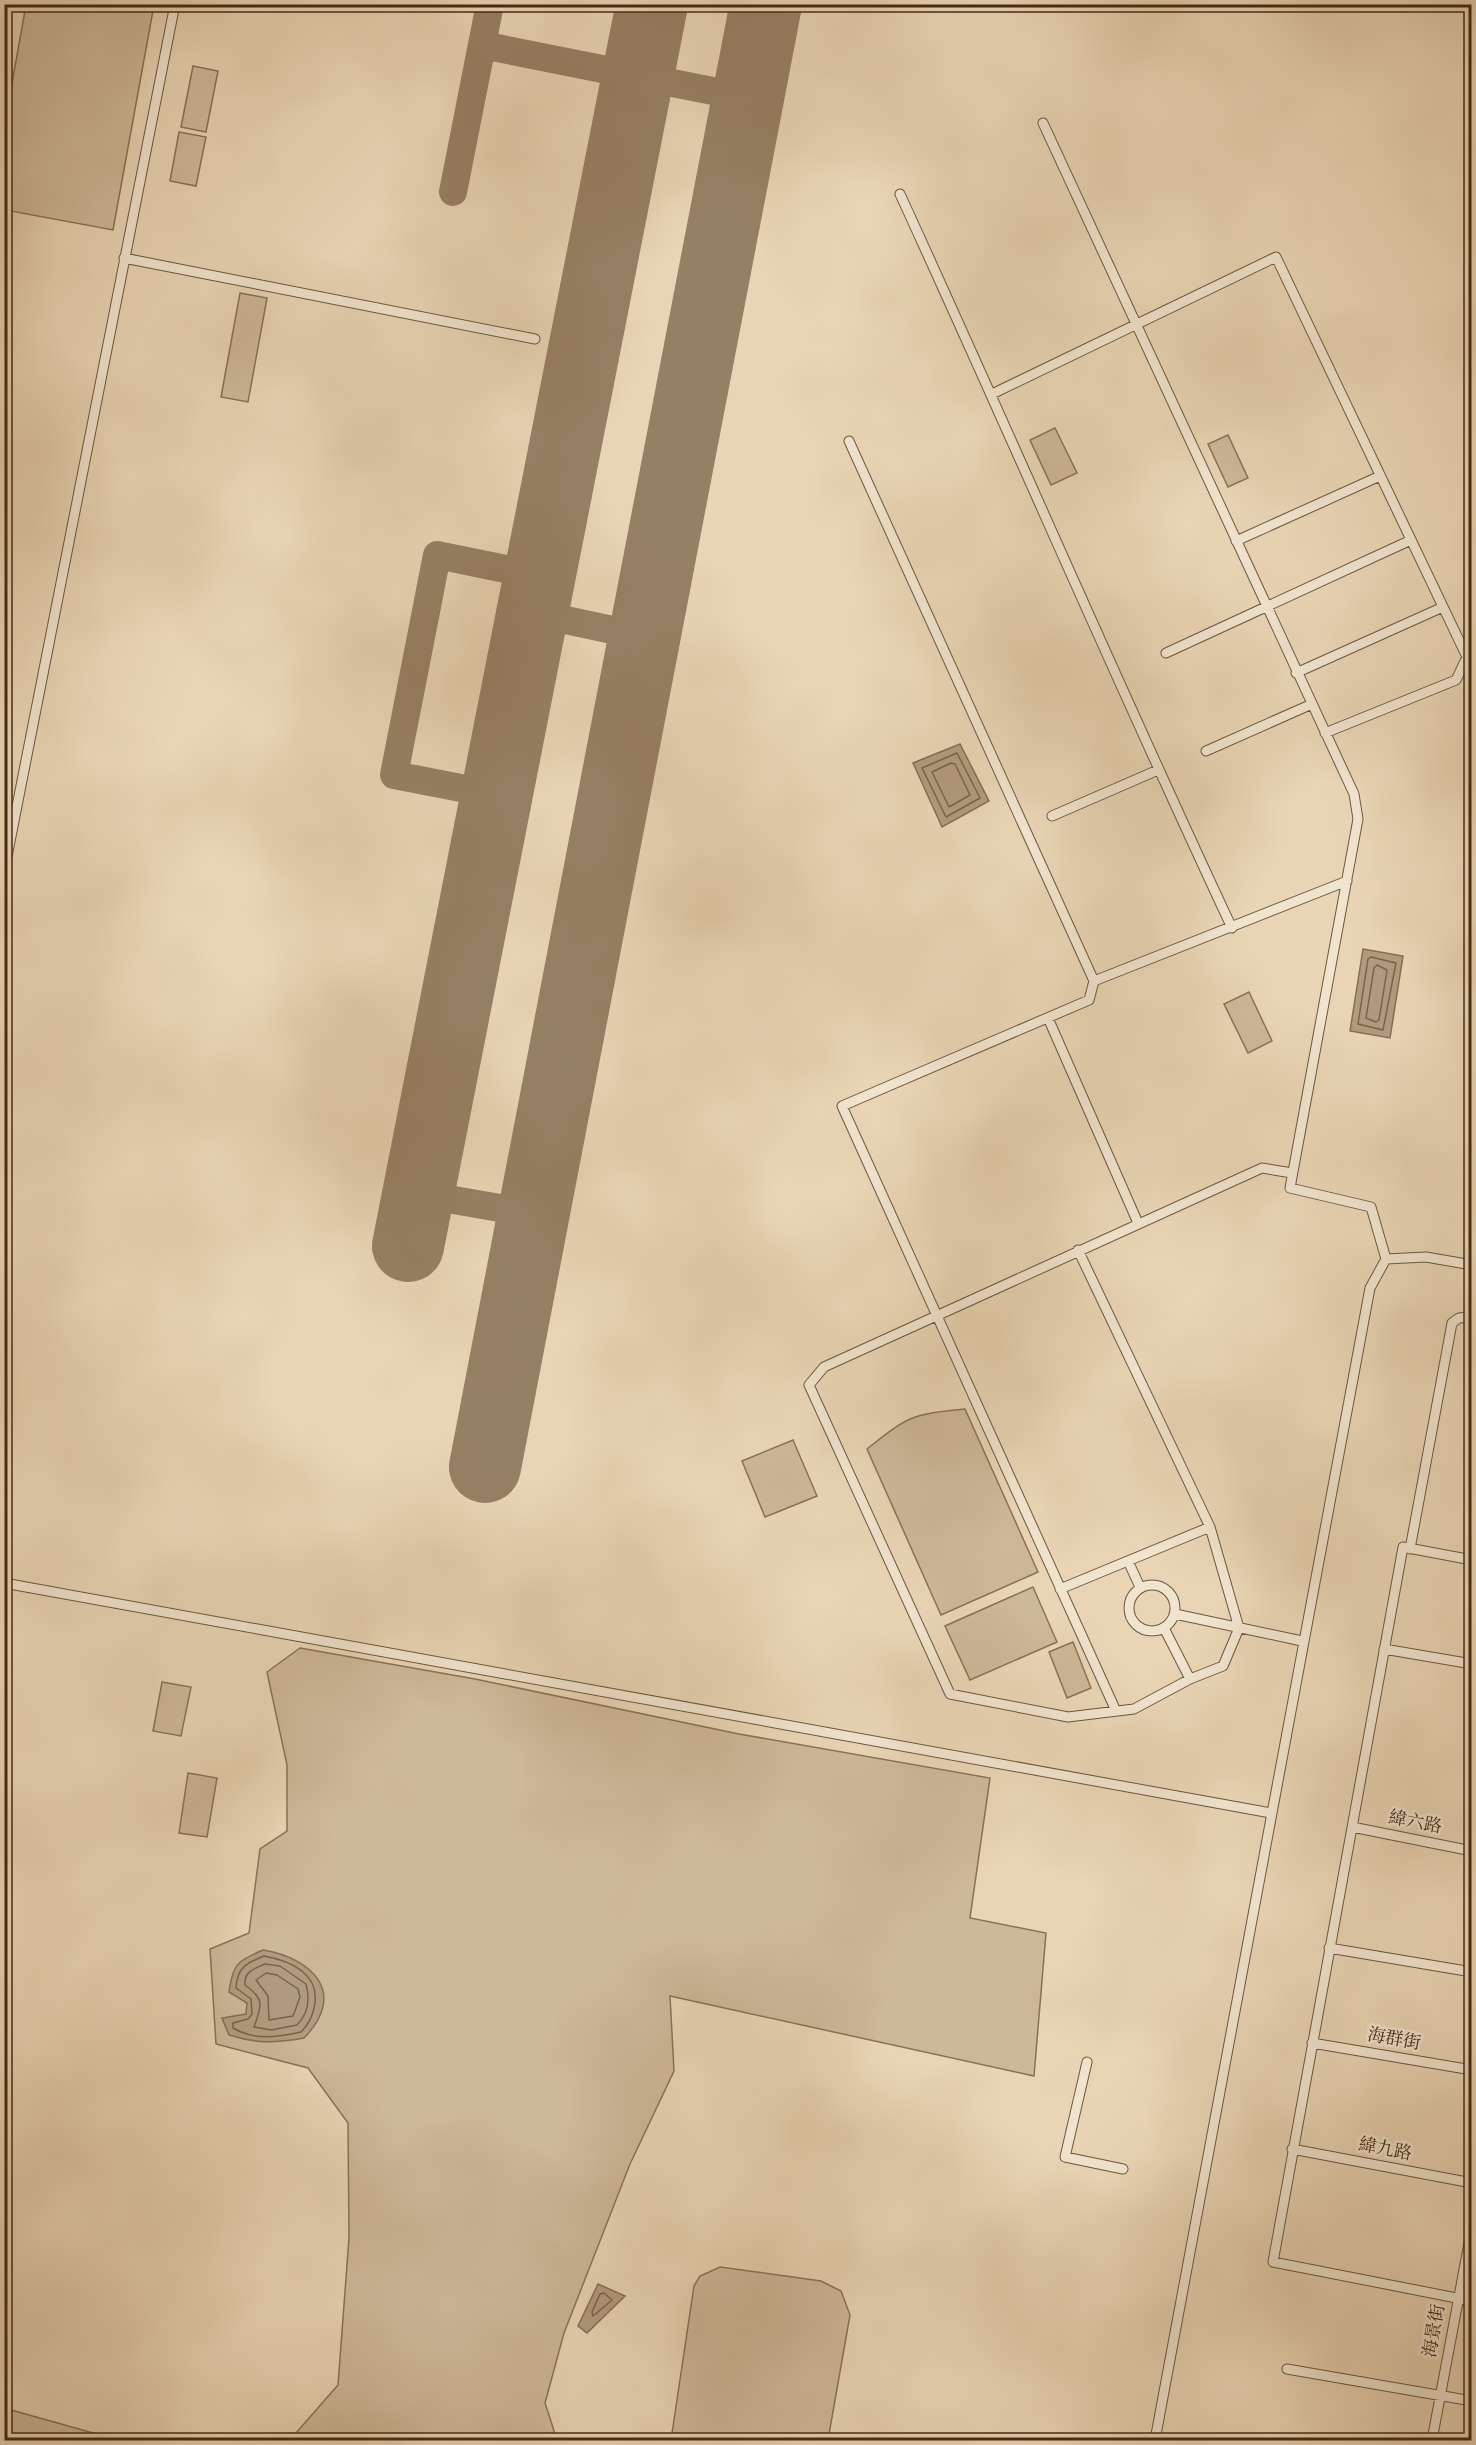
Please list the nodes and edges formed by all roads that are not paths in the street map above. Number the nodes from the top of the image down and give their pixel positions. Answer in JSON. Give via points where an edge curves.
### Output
{"nodes":[{"id":1,"x":175,"y":4,"type":"edge"},
{"id":2,"x":1043,"y":123,"type":"dead end"},
{"id":3,"x":900,"y":194,"type":"dead end"},
{"id":4,"x":124,"y":258,"type":"junction"},
{"id":5,"x":1136,"y":324,"type":"junction"},
{"id":6,"x":535,"y":339,"type":"dead end"},
{"id":7,"x":992,"y":393,"type":"junction"},
{"id":8,"x":849,"y":441,"type":"dead end"},
{"id":9,"x":1380,"y":476,"type":"junction"},
{"id":10,"x":1411,"y":540,"type":"junction"},
{"id":11,"x":1236,"y":541,"type":"junction"},
{"id":12,"x":1266,"y":606,"type":"junction"},
{"id":13,"x":1443,"y":607,"type":"junction"},
{"id":14,"x":1166,"y":653,"type":"dead end"},
{"id":15,"x":1296,"y":673,"type":"junction"},
{"id":16,"x":1312,"y":704,"type":"junction"},
{"id":17,"x":1325,"y":733,"type":"junction"},
{"id":18,"x":1206,"y":751,"type":"dead end"},
{"id":19,"x":1158,"y":770,"type":"junction"},
{"id":20,"x":1052,"y":816,"type":"dead end"},
{"id":21,"x":4,"y":872,"type":"edge"},
{"id":22,"x":1347,"y":881,"type":"junction"},
{"id":23,"x":1232,"y":928,"type":"junction"},
{"id":24,"x":1094,"y":981,"type":"junction"},
{"id":25,"x":1048,"y":1018,"type":"junction"},
{"id":26,"x":1292,"y":1173,"type":"junction"},
{"id":27,"x":1138,"y":1223,"type":"junction"},
{"id":28,"x":1078,"y":1250,"type":"junction"},
{"id":29,"x":1386,"y":1259,"type":"junction"},
{"id":30,"x":1472,"y":1265,"type":"edge"},
{"id":31,"x":938,"y":1316,"type":"junction"},
{"id":32,"x":1472,"y":1320,"type":"edge"},
{"id":33,"x":1210,"y":1527,"type":"junction"},
{"id":34,"x":1406,"y":1548,"type":"junction"},
{"id":35,"x":1472,"y":1560,"type":"edge"},
{"id":36,"x":1128,"y":1561,"type":"junction"},
{"id":37,"x":4,"y":1583,"type":"edge"},
{"id":38,"x":1140,"y":1587,"type":"junction"},
{"id":39,"x":1060,"y":1589,"type":"junction"},
{"id":40,"x":1175,"y":1614,"type":"junction"},
{"id":41,"x":1164,"y":1628,"type":"junction"},
{"id":42,"x":1239,"y":1628,"type":"junction"},
{"id":43,"x":1302,"y":1641,"type":"junction"},
{"id":44,"x":1384,"y":1649,"type":"junction"},
{"id":45,"x":1472,"y":1664,"type":"edge"},
{"id":46,"x":1190,"y":1678,"type":"junction"},
{"id":47,"x":1116,"y":1711,"type":"junction"},
{"id":48,"x":1271,"y":1813,"type":"junction"},
{"id":49,"x":1352,"y":1827,"type":"junction"},
{"id":50,"x":1472,"y":1851,"type":"edge"},
{"id":51,"x":1329,"y":1948,"type":"junction"},
{"id":52,"x":1472,"y":1972,"type":"edge"},
{"id":53,"x":1312,"y":2043,"type":"junction"},
{"id":54,"x":1087,"y":2062,"type":"dead end"},
{"id":55,"x":1472,"y":2070,"type":"edge"},
{"id":56,"x":1292,"y":2149,"type":"junction"},
{"id":57,"x":1123,"y":2169,"type":"dead end"},
{"id":58,"x":1472,"y":2184,"type":"edge"},
{"id":59,"x":1472,"y":2227,"type":"edge"},
{"id":60,"x":1457,"y":2298,"type":"junction"},
{"id":61,"x":1472,"y":2301,"type":"edge"},
{"id":62,"x":1287,"y":2368,"type":"dead end"},
{"id":63,"x":1440,"y":2395,"type":"junction"},
{"id":64,"x":1472,"y":2400,"type":"edge"},
{"id":65,"x":1155,"y":2440,"type":"edge"},
{"id":66,"x":1432,"y":2440,"type":"edge"}],
"edges":[{"from":1,"to":4,"type":"street"},
{"from":2,"to":5,"type":"street"},
{"from":3,"to":7,"type":"street"},
{"from":4,"to":6,"type":"street"},
{"from":4,"to":21,"type":"street"},
{"from":5,"to":7,"type":"street"},
{"from":5,"to":9,"type":"street","via":[[1276,257]]},
{"from":5,"to":11,"type":"street"},
{"from":7,"to":19,"type":"street"},
{"from":8,"to":24,"type":"street"},
{"from":9,"to":10,"type":"street"},
{"from":9,"to":11,"type":"street"},
{"from":10,"to":12,"type":"street"},
{"from":10,"to":13,"type":"street"},
{"from":11,"to":12,"type":"street"},
{"from":12,"to":14,"type":"street"},
{"from":12,"to":15,"type":"street"},
{"from":13,"to":15,"type":"street"},
{"from":13,"to":17,"type":"street","via":[[1467,657],[1456,680]]},
{"from":15,"to":16,"type":"street"},
{"from":16,"to":17,"type":"street"},
{"from":16,"to":18,"type":"street"},
{"from":17,"to":22,"type":"street","via":[[1353,794],[1358,819]]},
{"from":19,"to":20,"type":"street"},
{"from":19,"to":23,"type":"street"},
{"from":22,"to":23,"type":"street"},
{"from":22,"to":26,"type":"street"},
{"from":23,"to":24,"type":"street"},
{"from":24,"to":25,"type":"street","via":[[1089,1000]]},
{"from":25,"to":27,"type":"street"},
{"from":25,"to":31,"type":"street","via":[[842,1106]]},
{"from":26,"to":27,"type":"street","via":[[1262,1167]]},
{"from":26,"to":29,"type":"street","via":[[1290,1188],[1371,1207]]},
{"from":27,"to":28,"type":"street"},
{"from":28,"to":31,"type":"street"},
{"from":28,"to":33,"type":"street"},
{"from":29,"to":30,"type":"street","via":[[1426,1257]]},
{"from":29,"to":43,"type":"street","via":[[1370,1288]]},
{"from":31,"to":39,"type":"street"},
{"from":31,"to":47,"type":"street","via":[[824,1367],[809,1385],[950,1694],[1068,1717]]},
{"from":32,"to":34,"type":"street","via":[[1459,1318],[1452,1323]]},
{"from":33,"to":36,"type":"street"},
{"from":33,"to":42,"type":"street"},
{"from":34,"to":35,"type":"street"},
{"from":34,"to":44,"type":"street"},
{"from":36,"to":38,"type":"street"},
{"from":36,"to":39,"type":"street"},
{"from":37,"to":48,"type":"street"},
{"from":38,"to":40,"type":"street","via":[[1155,1584],[1169,1592],[1174,1598]]},
{"from":38,"to":41,"type":"street","via":[[1128,1605],[1132,1620],[1150,1631]]},
{"from":39,"to":47,"type":"street"},
{"from":40,"to":41,"type":"street"},
{"from":40,"to":42,"type":"street"},
{"from":41,"to":46,"type":"street"},
{"from":42,"to":43,"type":"street"},
{"from":42,"to":46,"type":"street","via":[[1224,1666]]},
{"from":43,"to":48,"type":"street"},
{"from":44,"to":45,"type":"street"},
{"from":44,"to":49,"type":"street"},
{"from":46,"to":47,"type":"street","via":[[1134,1709]]},
{"from":48,"to":65,"type":"street"},
{"from":49,"to":50,"type":"street","name":"緯六路"},
{"from":49,"to":51,"type":"street"},
{"from":51,"to":52,"type":"street"},
{"from":51,"to":53,"type":"street"},
{"from":53,"to":55,"type":"street","name":"海群街"},
{"from":53,"to":56,"type":"street"},
{"from":54,"to":57,"type":"street","via":[[1065,2157]]},
{"from":56,"to":58,"type":"street","name":"緯九路"},
{"from":56,"to":60,"type":"street","via":[[1272,2262]]},
{"from":59,"to":60,"type":"street","name":"海景街"},
{"from":60,"to":61,"type":"street"},
{"from":60,"to":63,"type":"street","name":"海景街"},
{"from":62,"to":63,"type":"street"},
{"from":63,"to":64,"type":"street"},
{"from":63,"to":66,"type":"street","name":"海景街"}]}
